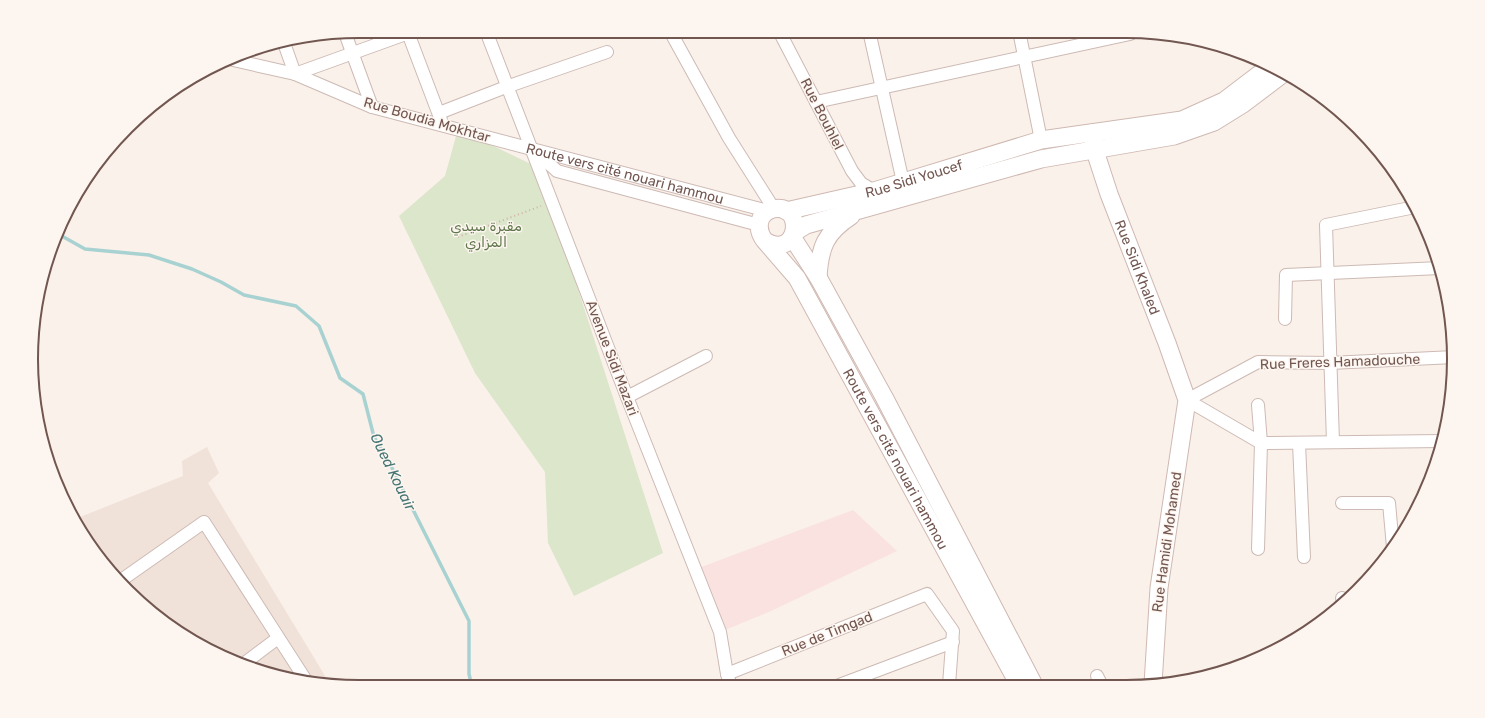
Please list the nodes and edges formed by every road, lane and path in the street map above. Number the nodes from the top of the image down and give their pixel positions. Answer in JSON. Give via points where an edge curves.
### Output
{"nodes":[{"id":1,"x":393,"y":38,"type":"edge"},
{"id":2,"x":413,"y":38,"type":"edge"},
{"id":3,"x":488,"y":38,"type":"edge"},
{"id":4,"x":674,"y":38,"type":"edge"},
{"id":5,"x":783,"y":38,"type":"edge"},
{"id":6,"x":870,"y":38,"type":"edge"},
{"id":7,"x":1021,"y":38,"type":"edge"},
{"id":8,"x":1106,"y":38,"type":"edge"},
{"id":9,"x":347,"y":39,"type":"edge"},
{"id":10,"x":285,"y":47,"type":"edge"},
{"id":11,"x":352,"y":52,"type":"junction"},
{"id":12,"x":607,"y":52,"type":"dead end"},
{"id":13,"x":1025,"y":58,"type":"junction"},
{"id":14,"x":238,"y":61,"type":"edge"},
{"id":15,"x":1265,"y":70,"type":"edge"},
{"id":16,"x":295,"y":74,"type":"junction"},
{"id":17,"x":1279,"y":77,"type":"edge"},
{"id":18,"x":506,"y":87,"type":"junction"},
{"id":19,"x":881,"y":89,"type":"junction"},
{"id":20,"x":816,"y":102,"type":"junction"},
{"id":21,"x":372,"y":107,"type":"junction"},
{"id":22,"x":439,"y":113,"type":"junction"},
{"id":23,"x":442,"y":126,"type":"junction"},
{"id":24,"x":1092,"y":133,"type":"junction"},
{"id":25,"x":1041,"y":140,"type":"junction"},
{"id":26,"x":532,"y":148,"type":"junction"},
{"id":27,"x":1095,"y":150,"type":"junction"},
{"id":28,"x":903,"y":182,"type":"junction"},
{"id":29,"x":874,"y":190,"type":"junction"},
{"id":30,"x":551,"y":201,"type":"junction"},
{"id":31,"x":1409,"y":208,"type":"edge"},
{"id":32,"x":862,"y":209,"type":"junction"},
{"id":33,"x":776,"y":210,"type":"junction"},
{"id":34,"x":759,"y":225,"type":"junction"},
{"id":35,"x":793,"y":235,"type":"junction"},
{"id":36,"x":458,"y":237,"type":"dead end"},
{"id":37,"x":765,"y":241,"type":"junction"},
{"id":38,"x":1434,"y":268,"type":"edge"},
{"id":39,"x":1328,"y":274,"type":"junction"},
{"id":40,"x":818,"y":277,"type":"junction"},
{"id":41,"x":1285,"y":319,"type":"dead end"},
{"id":42,"x":706,"y":356,"type":"dead end"},
{"id":43,"x":1447,"y":357,"type":"edge"},
{"id":44,"x":1330,"y":363,"type":"junction"},
{"id":45,"x":627,"y":398,"type":"junction"},
{"id":46,"x":1187,"y":400,"type":"junction"},
{"id":47,"x":1258,"y":405,"type":"dead end"},
{"id":48,"x":1436,"y":441,"type":"edge"},
{"id":49,"x":1333,"y":442,"type":"junction"},
{"id":50,"x":1261,"y":443,"type":"junction"},
{"id":51,"x":1299,"y":443,"type":"junction"},
{"id":52,"x":1342,"y":503,"type":"dead end"},
{"id":53,"x":1392,"y":538,"type":"edge"},
{"id":54,"x":1258,"y":549,"type":"dead end"},
{"id":55,"x":1304,"y":557,"type":"dead end"},
{"id":56,"x":124,"y":578,"type":"edge"},
{"id":57,"x":278,"y":638,"type":"junction"},
{"id":58,"x":953,"y":642,"type":"junction"},
{"id":59,"x":248,"y":660,"type":"edge"},
{"id":60,"x":727,"y":674,"type":"junction"},
{"id":61,"x":302,"y":675,"type":"edge"},
{"id":62,"x":1152,"y":678,"type":"edge"},
{"id":63,"x":729,"y":680,"type":"edge"},
{"id":64,"x":852,"y":680,"type":"edge"},
{"id":65,"x":949,"y":680,"type":"edge"},
{"id":66,"x":1016,"y":680,"type":"edge"},
{"id":67,"x":1031,"y":680,"type":"edge"}],
"edges":[{"from":1,"to":11,"type":"street"},
{"from":2,"to":22,"type":"street"},
{"from":3,"to":18,"type":"street","name":"Avenue Sidi Mazari"},
{"from":4,"to":33,"type":"street","via":[[729,138]]},
{"from":5,"to":20,"type":"street","name":"Rue Bouhlel"},
{"from":6,"to":19,"type":"street"},
{"from":7,"to":13,"type":"street"},
{"from":8,"to":13,"type":"street"},
{"from":9,"to":11,"type":"street"},
{"from":10,"to":16,"type":"street"},
{"from":11,"to":16,"type":"street"},
{"from":11,"to":21,"type":"street"},
{"from":12,"to":18,"type":"street"},
{"from":13,"to":19,"type":"street"},
{"from":13,"to":25,"type":"street"},
{"from":14,"to":16,"type":"street","name":"Rue Boudia Mokhtar"},
{"from":15,"to":24,"type":"main road","name":"Rue Sidi Youcef","via":[[1224,101],[1182,120]]},
{"from":16,"to":21,"type":"street","name":"Rue Boudia Mokhtar"},
{"from":17,"to":27,"type":"main road","via":[[1214,122],[1174,136]]},
{"from":18,"to":22,"type":"street"},
{"from":18,"to":26,"type":"street","name":"Avenue Sidi Mazari"},
{"from":19,"to":20,"type":"street"},
{"from":19,"to":28,"type":"street"},
{"from":20,"to":29,"type":"street","name":"Rue Bouhlel","via":[[852,171],[861,183]]},
{"from":21,"to":23,"type":"street","name":"Rue Boudia Mokhtar"},
{"from":22,"to":23,"type":"street"},
{"from":23,"to":26,"type":"street","name":"Rue Boudia Mokhtar"},
{"from":24,"to":25,"type":"main road","name":"Rue Sidi Youcef"},
{"from":24,"to":27,"type":"main road","name":"Rue Sidi Khaled"},
{"from":25,"to":28,"type":"main road","name":"Rue Sidi Youcef"},
{"from":26,"to":30,"type":"street","name":"Avenue Sidi Mazari"},
{"from":26,"to":33,"type":"street","name":"Route vers cité nouari hammou"},
{"from":26,"to":34,"type":"street","name":"Route vers cité nouari hammou","via":[[557,171]]},
{"from":27,"to":32,"type":"main road","via":[[1041,159]]},
{"from":27,"to":46,"type":"main road","name":"Rue Sidi Khaled","via":[[1109,194]]},
{"from":28,"to":29,"type":"main road","name":"Rue Sidi Youcef"},
{"from":29,"to":33,"type":"main road","name":"Rue Sidi Youcef"},
{"from":30,"to":36,"type":"path"},
{"from":30,"to":45,"type":"street","name":"Avenue Sidi Mazari"},
{"from":31,"to":39,"type":"street","via":[[1326,225]]},
{"from":32,"to":35,"type":"main road","via":[[806,225]]},
{"from":32,"to":40,"type":"main road","via":[[834,229],[824,243]]},
{"from":33,"to":34,"type":"main road","via":[[760,219]]},
{"from":33,"to":35,"type":"main road","via":[[794,220]]},
{"from":34,"to":37,"type":"main road","via":[[759,231]]},
{"from":35,"to":37,"type":"main road","via":[[782,244],[770,244]]},
{"from":35,"to":40,"type":"main road","name":"Route vers cité nouari hammou"},
{"from":37,"to":66,"type":"main road","name":"Route vers cité nouari hammou","via":[[797,278]]},
{"from":38,"to":39,"type":"street"},
{"from":39,"to":41,"type":"street","via":[[1286,275]]},
{"from":39,"to":44,"type":"street"},
{"from":40,"to":67,"type":"main road","name":"Route vers cité nouari hammou","via":[[884,397]]},
{"from":42,"to":45,"type":"street"},
{"from":43,"to":44,"type":"street","name":"Rue Freres Hamadouche"},
{"from":44,"to":46,"type":"street","name":"Rue Freres Hamadouche","via":[[1258,362]]},
{"from":44,"to":49,"type":"street"},
{"from":45,"to":60,"type":"street","name":"Avenue Sidi Mazari","via":[[720,632]]},
{"from":46,"to":50,"type":"street"},
{"from":46,"to":62,"type":"main road","name":"Rue Hamidi Mohamed","via":[[1160,588]]},
{"from":47,"to":50,"type":"street"},
{"from":48,"to":49,"type":"street"},
{"from":49,"to":51,"type":"street"},
{"from":50,"to":51,"type":"street"},
{"from":50,"to":54,"type":"street"},
{"from":51,"to":55,"type":"street"},
{"from":52,"to":53,"type":"street","via":[[1389,503]]},
{"from":56,"to":57,"type":"street","via":[[204,522]]},
{"from":57,"to":59,"type":"street"},
{"from":57,"to":61,"type":"street"},
{"from":58,"to":60,"type":"street","name":"Rue de Timgad","via":[[953,632],[927,594]]},
{"from":58,"to":64,"type":"street"},
{"from":58,"to":65,"type":"street"},
{"from":60,"to":63,"type":"street","name":"Avenue Sidi Mazari"}]}
